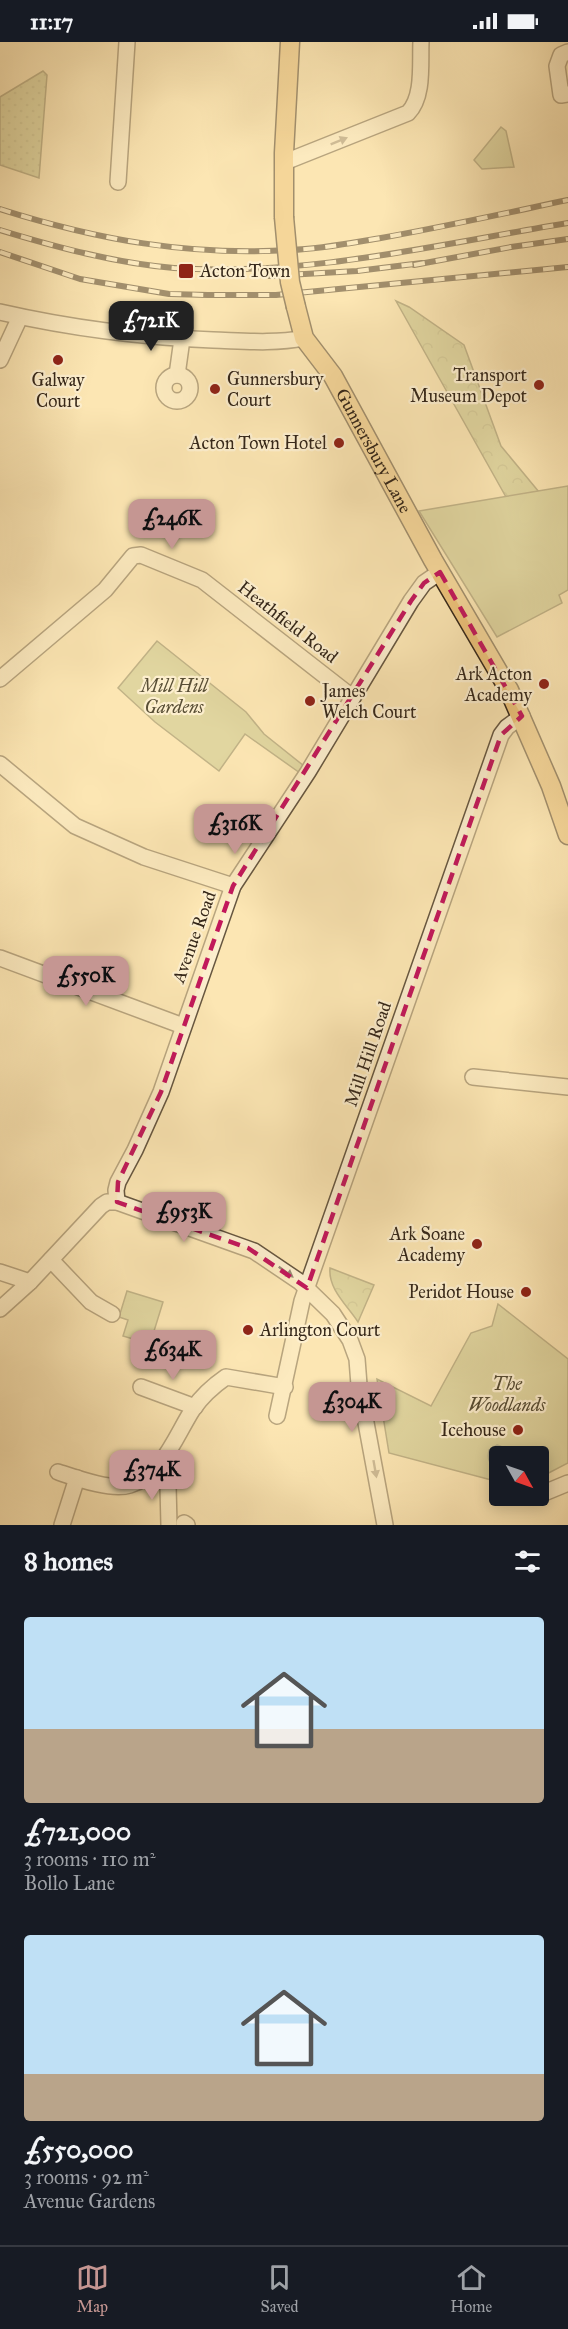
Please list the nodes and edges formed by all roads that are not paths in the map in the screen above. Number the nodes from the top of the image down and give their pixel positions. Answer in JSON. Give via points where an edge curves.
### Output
{"nodes":[{"id":1,"x":127,"y":42,"type":"edge"},
{"id":2,"x":290,"y":42,"type":"edge"},
{"id":3,"x":421,"y":42,"type":"edge"},
{"id":4,"x":568,"y":52,"type":"edge"},
{"id":5,"x":568,"y":94,"type":"edge"},
{"id":6,"x":285,"y":162,"type":"junction"},
{"id":7,"x":118,"y":182,"type":"dead end"},
{"id":8,"x":0,"y":312,"type":"edge"},
{"id":9,"x":20,"y":316,"type":"junction"},
{"id":10,"x":304,"y":338,"type":"junction"},
{"id":11,"x":182,"y":339,"type":"junction"},
{"id":12,"x":0,"y":360,"type":"edge"},
{"id":13,"x":177,"y":375,"type":"dead end"},
{"id":14,"x":440,"y":572,"type":"junction"},
{"id":15,"x":0,"y":679,"type":"edge"},
{"id":16,"x":352,"y":697,"type":"junction"},
{"id":17,"x":522,"y":716,"type":"junction"},
{"id":18,"x":0,"y":764,"type":"edge"},
{"id":19,"x":568,"y":836,"type":"edge"},
{"id":20,"x":233,"y":886,"type":"junction"},
{"id":21,"x":0,"y":958,"type":"edge"},
{"id":22,"x":183,"y":1026,"type":"junction"},
{"id":23,"x":473,"y":1077,"type":"dead end"},
{"id":24,"x":568,"y":1087,"type":"edge"},
{"id":25,"x":116,"y":1196,"type":"junction"},
{"id":26,"x":51,"y":1260,"type":"junction"},
{"id":27,"x":0,"y":1272,"type":"edge"},
{"id":28,"x":30,"y":1282,"type":"junction"},
{"id":29,"x":307,"y":1288,"type":"junction"},
{"id":30,"x":0,"y":1309,"type":"edge"},
{"id":31,"x":112,"y":1314,"type":"dead end"},
{"id":32,"x":141,"y":1387,"type":"dead end"},
{"id":33,"x":285,"y":1387,"type":"junction"},
{"id":34,"x":195,"y":1407,"type":"junction"},
{"id":35,"x":277,"y":1416,"type":"dead end"},
{"id":36,"x":156,"y":1470,"type":"junction"},
{"id":37,"x":57,"y":1472,"type":"dead end"},
{"id":38,"x":77,"y":1478,"type":"junction"},
{"id":39,"x":568,"y":1483,"type":"edge"},
{"id":40,"x":549,"y":1491,"type":"edge"},
{"id":41,"x":180,"y":1524,"type":"edge"},
{"id":42,"x":62,"y":1525,"type":"edge"},
{"id":43,"x":385,"y":1525,"type":"edge"}],
"edges":[{"from":1,"to":7,"type":"street"},
{"from":2,"to":6,"type":"main road","name":"Gunnersbury Lane"},
{"from":6,"to":3,"type":"street","one_way":true,"via":[[408,113],[418,95]]},
{"from":4,"to":5,"type":"street","via":[[561,55],[557,66],[561,95]]},
{"from":6,"to":10,"type":"main road","name":"Gunnersbury Lane","bridge":true,"via":[[284,218],[290,282]]},
{"from":8,"to":9,"type":"street"},
{"from":9,"to":11,"type":"street","via":[[97,331]]},
{"from":9,"to":12,"type":"street"},
{"from":10,"to":11,"type":"street","via":[[268,343]]},
{"from":10,"to":14,"type":"main road","name":"Gunnersbury Lane","via":[[333,376]]},
{"from":11,"to":13,"type":"street"},
{"from":14,"to":16,"type":"street","name":"Avenue Road","via":[[424,583]]},
{"from":14,"to":17,"type":"main road","name":"Gunnersbury Lane"},
{"from":15,"to":16,"type":"street","name":"Heathfield Road","via":[[105,590],[133,556],[141,555],[202,580]]},
{"from":16,"to":20,"type":"street","name":"Avenue Road"},
{"from":17,"to":19,"type":"main road","name":"Gunnersbury Lane"},
{"from":17,"to":29,"type":"street","name":"Mill Hill Road","via":[[501,735]]},
{"from":18,"to":20,"type":"street","via":[[75,826],[144,857]]},
{"from":20,"to":22,"type":"street","name":"Avenue Road"},
{"from":21,"to":22,"type":"street"},
{"from":22,"to":25,"type":"street","name":"Avenue Road","via":[[161,1092]]},
{"from":23,"to":24,"type":"street"},
{"from":25,"to":26,"type":"street","via":[[101,1206]]},
{"from":25,"to":29,"type":"street","one_way":true,"via":[[248,1248]]},
{"from":26,"to":28,"type":"street"},
{"from":26,"to":31,"type":"street","via":[[91,1302]]},
{"from":27,"to":28,"type":"street"},
{"from":28,"to":30,"type":"street"},
{"from":29,"to":33,"type":"street","name":"Mill Hill Road"},
{"from":29,"to":43,"type":"street","one_way":true,"via":[[333,1314],[354,1349]]},
{"from":32,"to":34,"type":"street"},
{"from":33,"to":34,"type":"street","via":[[226,1377]]},
{"from":33,"to":35,"type":"street","name":"Mill Hill Road"},
{"from":34,"to":36,"type":"street"},
{"from":36,"to":38,"type":"street","via":[[130,1485],[110,1486]]},
{"from":36,"to":41,"type":"street","via":[[168,1486]]},
{"from":37,"to":38,"type":"street"},
{"from":38,"to":42,"type":"street"},
{"from":39,"to":40,"type":"street"}]}
